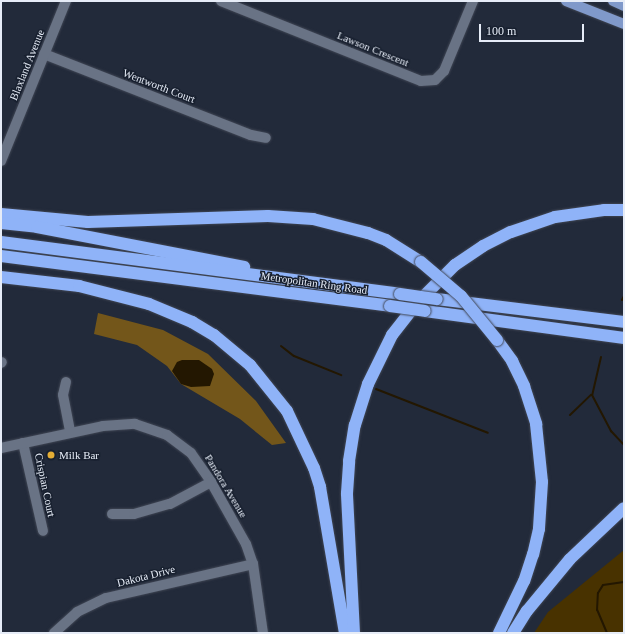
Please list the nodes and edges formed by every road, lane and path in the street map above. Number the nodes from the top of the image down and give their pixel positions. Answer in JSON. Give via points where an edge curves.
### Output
{"nodes":[{"id":1,"x":66,"y":1,"type":"edge"},
{"id":2,"x":221,"y":1,"type":"edge"},
{"id":3,"x":473,"y":1,"type":"edge"},
{"id":4,"x":566,"y":1,"type":"edge"},
{"id":5,"x":613,"y":1,"type":"edge"},
{"id":6,"x":624,"y":6,"type":"edge"},
{"id":7,"x":624,"y":24,"type":"edge"},
{"id":8,"x":44,"y":54,"type":"junction"},
{"id":9,"x":266,"y":138,"type":"dead end"},
{"id":10,"x":1,"y":161,"type":"edge"},
{"id":11,"x":624,"y":210,"type":"edge"},
{"id":12,"x":1,"y":214,"type":"edge"},
{"id":13,"x":1,"y":223,"type":"edge"},
{"id":14,"x":1,"y":242,"type":"edge"},
{"id":15,"x":1,"y":256,"type":"edge"},
{"id":16,"x":1,"y":277,"type":"edge"},
{"id":17,"x":290,"y":280,"type":"junction"},
{"id":18,"x":624,"y":322,"type":"edge"},
{"id":19,"x":624,"y":338,"type":"edge"},
{"id":20,"x":66,"y":382,"type":"dead end"},
{"id":21,"x":70,"y":432,"type":"junction"},
{"id":22,"x":23,"y":444,"type":"junction"},
{"id":23,"x":1,"y":448,"type":"edge"},
{"id":24,"x":211,"y":482,"type":"junction"},
{"id":25,"x":624,"y":508,"type":"edge"},
{"id":26,"x":112,"y":514,"type":"dead end"},
{"id":27,"x":43,"y":531,"type":"dead end"},
{"id":28,"x":253,"y":564,"type":"junction"},
{"id":29,"x":54,"y":633,"type":"edge"},
{"id":30,"x":263,"y":633,"type":"edge"},
{"id":31,"x":345,"y":633,"type":"edge"},
{"id":32,"x":354,"y":633,"type":"edge"},
{"id":33,"x":499,"y":633,"type":"edge"},
{"id":34,"x":513,"y":633,"type":"edge"}],
"edges":[{"from":1,"to":8,"type":"street","name":"Blaxland Avenue"},
{"from":2,"to":3,"type":"street","name":"Lawson Crescent","via":[[421,81],[435,80],[444,71]]},
{"from":4,"to":7,"type":"main road"},
{"from":5,"to":6,"type":"main road"},
{"from":8,"to":9,"type":"street","name":"Wentworth Court","via":[[243,132]]},
{"from":8,"to":10,"type":"street","name":"Blaxland Avenue"},
{"from":11,"to":32,"type":"highway","via":[[604,210],[555,217],[511,232],[483,246],[455,265],[417,303],[392,334],[368,384],[355,425],[349,461],[347,493]]},
{"from":12,"to":33,"type":"highway","bridge":true,"via":[[88,222],[268,216],[313,219],[368,232],[386,240],[421,262],[462,296],[512,361],[524,386],[536,424],[542,482],[539,529],[524,581]]},
{"from":13,"to":17,"type":"highway","via":[[219,261]]},
{"from":14,"to":17,"type":"highway","name":"Metropolitan Ring Road"},
{"from":15,"to":19,"type":"highway","name":"Metropolitan Ring Road","bridge":true},
{"from":16,"to":31,"type":"highway","via":[[79,286],[149,304],[208,332],[250,365],[287,411],[314,468],[325,512]]},
{"from":17,"to":18,"type":"highway","name":"Metropolitan Ring Road","bridge":true},
{"from":20,"to":21,"type":"street","via":[[63,395]]},
{"from":21,"to":22,"type":"street","name":"Pandora Avenue"},
{"from":21,"to":24,"type":"street","name":"Pandora Avenue","via":[[135,424],[167,435],[191,453]]},
{"from":22,"to":23,"type":"street","name":"Pandora Avenue"},
{"from":22,"to":27,"type":"street","name":"Crispian Court"},
{"from":24,"to":26,"type":"street","via":[[170,504],[134,514]]},
{"from":24,"to":28,"type":"street","name":"Pandora Avenue","via":[[246,544]]},
{"from":25,"to":34,"type":"highway","via":[[570,560],[527,610]]},
{"from":28,"to":29,"type":"street","name":"Dakota Drive","via":[[106,598],[77,612]]},
{"from":28,"to":30,"type":"street","name":"Pandora Avenue"}]}
